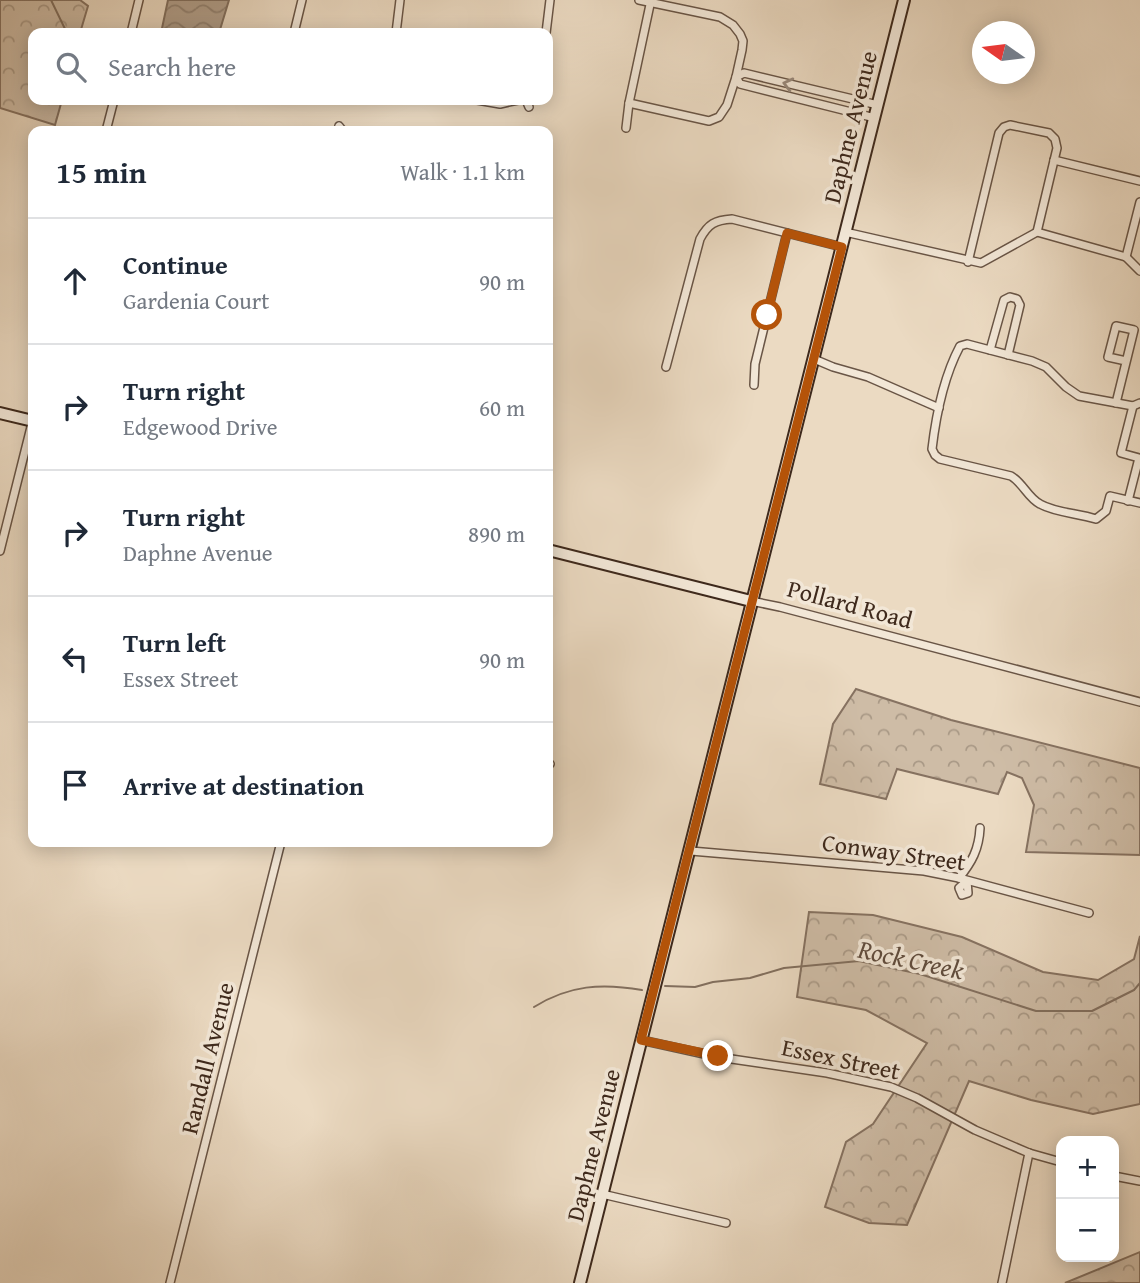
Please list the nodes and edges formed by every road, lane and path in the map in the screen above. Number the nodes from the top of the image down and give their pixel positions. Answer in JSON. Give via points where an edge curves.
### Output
{"nodes":[{"id":1,"x":139,"y":0,"type":"edge"},
{"id":2,"x":302,"y":0,"type":"edge"},
{"id":3,"x":400,"y":0,"type":"edge"},
{"id":4,"x":550,"y":0,"type":"edge"},
{"id":5,"x":639,"y":0,"type":"edge"},
{"id":6,"x":904,"y":0,"type":"edge"},
{"id":7,"x":651,"y":1,"type":"edge"},
{"id":8,"x":132,"y":28,"type":"edge"},
{"id":9,"x":295,"y":28,"type":"edge"},
{"id":10,"x":397,"y":28,"type":"edge"},
{"id":11,"x":546,"y":28,"type":"edge"},
{"id":12,"x":736,"y":77,"type":"junction"},
{"id":13,"x":820,"y":92,"type":"junction"},
{"id":14,"x":629,"y":103,"type":"junction"},
{"id":15,"x":816,"y":104,"type":"junction"},
{"id":16,"x":113,"y":105,"type":"edge"},
{"id":17,"x":878,"y":105,"type":"junction"},
{"id":18,"x":875,"y":118,"type":"junction"},
{"id":19,"x":107,"y":126,"type":"edge"},
{"id":20,"x":626,"y":128,"type":"dead end"},
{"id":21,"x":1054,"y":160,"type":"junction"},
{"id":22,"x":1140,"y":181,"type":"edge"},
{"id":23,"x":1140,"y":202,"type":"edge"},
{"id":24,"x":845,"y":232,"type":"junction"},
{"id":25,"x":1037,"y":232,"type":"junction"},
{"id":26,"x":787,"y":233,"type":"junction"},
{"id":27,"x":842,"y":247,"type":"junction"},
{"id":28,"x":1126,"y":257,"type":"junction"},
{"id":29,"x":968,"y":262,"type":"junction"},
{"id":30,"x":1140,"y":271,"type":"edge"},
{"id":31,"x":990,"y":350,"type":"junction"},
{"id":32,"x":1008,"y":355,"type":"junction"},
{"id":33,"x":814,"y":359,"type":"junction"},
{"id":34,"x":1126,"y":361,"type":"junction"},
{"id":35,"x":666,"y":367,"type":"dead end"},
{"id":36,"x":754,"y":384,"type":"dead end"},
{"id":37,"x":1116,"y":404,"type":"junction"},
{"id":38,"x":1136,"y":404,"type":"edge"},
{"id":39,"x":939,"y":408,"type":"junction"},
{"id":40,"x":0,"y":412,"type":"edge"},
{"id":41,"x":28,"y":419,"type":"edge"},
{"id":42,"x":28,"y":440,"type":"edge"},
{"id":43,"x":1128,"y":501,"type":"junction"},
{"id":44,"x":1140,"y":503,"type":"edge"},
{"id":45,"x":0,"y":551,"type":"edge"},
{"id":46,"x":553,"y":551,"type":"edge"},
{"id":47,"x":751,"y":601,"type":"junction"},
{"id":48,"x":1140,"y":702,"type":"edge"},
{"id":49,"x":980,"y":828,"type":"dead end"},
{"id":50,"x":280,"y":847,"type":"edge"},
{"id":51,"x":691,"y":851,"type":"junction"},
{"id":52,"x":963,"y":879,"type":"junction"},
{"id":53,"x":1089,"y":913,"type":"dead end"},
{"id":54,"x":641,"y":1040,"type":"junction"},
{"id":55,"x":1029,"y":1153,"type":"junction"},
{"id":56,"x":1056,"y":1161,"type":"edge"},
{"id":57,"x":1119,"y":1177,"type":"edge"},
{"id":58,"x":1140,"y":1181,"type":"edge"},
{"id":59,"x":602,"y":1194,"type":"junction"},
{"id":60,"x":726,"y":1223,"type":"dead end"},
{"id":61,"x":170,"y":1283,"type":"edge"},
{"id":62,"x":580,"y":1283,"type":"edge"},
{"id":63,"x":1002,"y":1283,"type":"edge"}],
"edges":[{"from":1,"to":8,"type":"street"},
{"from":2,"to":9,"type":"street"},
{"from":3,"to":10,"type":"street"},
{"from":4,"to":11,"type":"street"},
{"from":5,"to":7,"type":"street"},
{"from":6,"to":17,"type":"street","name":"Daphne Avenue"},
{"from":7,"to":12,"type":"street","via":[[720,17],[733,25],[743,41]]},
{"from":7,"to":14,"type":"street"},
{"from":13,"to":12,"type":"street","one_way":true,"via":[[744,73]]},
{"from":12,"to":14,"type":"street","via":[[727,106],[709,121]]},
{"from":12,"to":15,"type":"street","via":[[740,84]]},
{"from":13,"to":15,"type":"street"},
{"from":13,"to":17,"type":"street"},
{"from":14,"to":20,"type":"street"},
{"from":15,"to":18,"type":"street"},
{"from":16,"to":19,"type":"street"},
{"from":17,"to":18,"type":"street","name":"Daphne Avenue"},
{"from":18,"to":24,"type":"street","name":"Daphne Avenue"},
{"from":21,"to":22,"type":"street"},
{"from":21,"to":25,"type":"street"},
{"from":21,"to":29,"type":"street","via":[[1057,148],[1049,134],[1004,127]]},
{"from":23,"to":28,"type":"street"},
{"from":24,"to":27,"type":"street","name":"Daphne Avenue"},
{"from":24,"to":29,"type":"street"},
{"from":25,"to":28,"type":"street"},
{"from":25,"to":29,"type":"street","via":[[990,260]]},
{"from":26,"to":27,"type":"street"},
{"from":26,"to":35,"type":"street","via":[[732,219],[717,220],[706,228]]},
{"from":26,"to":36,"type":"street"},
{"from":27,"to":33,"type":"street","name":"Daphne Avenue"},
{"from":28,"to":30,"type":"street"},
{"from":31,"to":32,"type":"street"},
{"from":31,"to":32,"type":"street","via":[[1004,300],[1010,297],[1020,305]]},
{"from":31,"to":39,"type":"street","via":[[960,346]]},
{"from":32,"to":37,"type":"street","via":[[1046,367],[1079,396]]},
{"from":33,"to":39,"type":"street"},
{"from":33,"to":47,"type":"street","name":"Daphne Avenue"},
{"from":34,"to":34,"type":"street","via":[[1134,330],[1116,326],[1108,357]]},
{"from":34,"to":37,"type":"street"},
{"from":37,"to":38,"type":"street"},
{"from":38,"to":43,"type":"street","via":[[1121,453],[1139,458]]},
{"from":39,"to":43,"type":"street","via":[[932,449],[940,459],[1011,477],[1042,506],[1096,519],[1106,511],[1110,496]]},
{"from":40,"to":41,"type":"street"},
{"from":42,"to":45,"type":"street"},
{"from":43,"to":44,"type":"street"},
{"from":46,"to":47,"type":"street","name":"Pollard Road"},
{"from":47,"to":48,"type":"street","name":"Pollard Road"},
{"from":47,"to":51,"type":"street","name":"Daphne Avenue"},
{"from":49,"to":52,"type":"street","via":[[976,853]]},
{"from":50,"to":61,"type":"street","name":"Randall Avenue"},
{"from":51,"to":52,"type":"street","name":"Conway Street","via":[[890,867]]},
{"from":51,"to":54,"type":"street","name":"Daphne Avenue"},
{"from":52,"to":53,"type":"street","name":"Conway Street"},
{"from":54,"to":55,"type":"street","name":"Essex Street","via":[[891,1087]]},
{"from":54,"to":59,"type":"street","name":"Daphne Avenue"},
{"from":55,"to":56,"type":"street","name":"Essex Street"},
{"from":55,"to":63,"type":"street"},
{"from":57,"to":58,"type":"street"},
{"from":59,"to":60,"type":"street"},
{"from":59,"to":62,"type":"street","name":"Daphne Avenue"}]}
